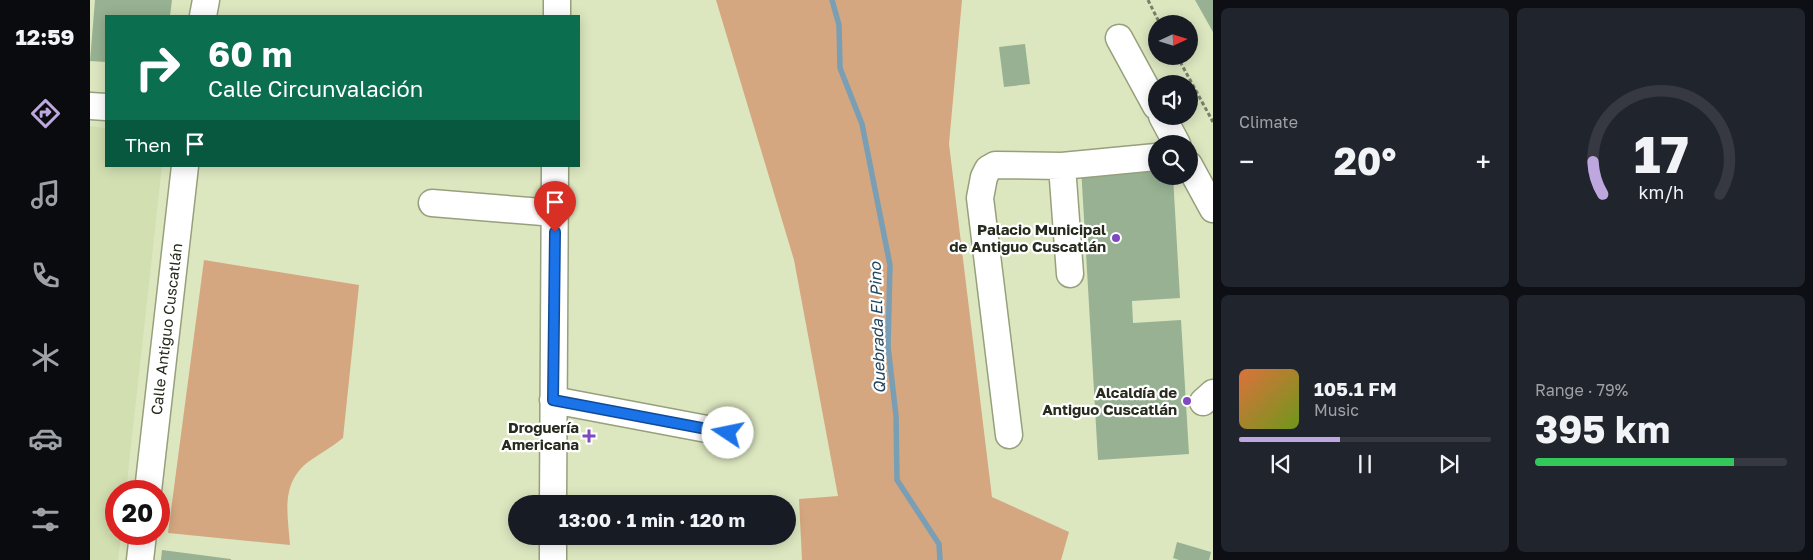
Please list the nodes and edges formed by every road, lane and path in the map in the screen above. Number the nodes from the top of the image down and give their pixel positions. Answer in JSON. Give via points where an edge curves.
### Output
{"nodes":[{"id":1,"x":206,"y":0,"type":"edge"},
{"id":2,"x":558,"y":0,"type":"edge"},
{"id":3,"x":1148,"y":0,"type":"edge"},
{"id":4,"x":204,"y":15,"type":"edge"},
{"id":5,"x":557,"y":15,"type":"edge"},
{"id":6,"x":1156,"y":15,"type":"edge"},
{"id":7,"x":1119,"y":38,"type":"dead end"},
{"id":8,"x":1183,"y":65,"type":"edge"},
{"id":9,"x":1148,"y":91,"type":"edge"},
{"id":10,"x":90,"y":106,"type":"edge"},
{"id":11,"x":105,"y":107,"type":"edge"},
{"id":12,"x":1213,"y":122,"type":"edge"},
{"id":13,"x":1148,"y":158,"type":"edge"},
{"id":14,"x":1062,"y":166,"type":"junction"},
{"id":15,"x":185,"y":167,"type":"edge"},
{"id":16,"x":555,"y":167,"type":"edge"},
{"id":17,"x":1198,"y":182,"type":"edge"},
{"id":18,"x":432,"y":203,"type":"dead end"},
{"id":19,"x":1213,"y":209,"type":"edge"},
{"id":20,"x":555,"y":213,"type":"junction"},
{"id":21,"x":1070,"y":274,"type":"dead end"},
{"id":22,"x":553,"y":400,"type":"junction"},
{"id":23,"x":728,"y":433,"type":"dead end"},
{"id":24,"x":1009,"y":435,"type":"dead end"},
{"id":25,"x":149,"y":480,"type":"edge"},
{"id":26,"x":553,"y":495,"type":"edge"},
{"id":27,"x":142,"y":545,"type":"edge"},
{"id":28,"x":553,"y":545,"type":"edge"},
{"id":29,"x":140,"y":560,"type":"edge"},
{"id":30,"x":553,"y":560,"type":"edge"}],
"edges":[{"from":1,"to":4,"type":"street"},
{"from":2,"to":5,"type":"street"},
{"from":3,"to":6,"type":"path"},
{"from":7,"to":9,"type":"street"},
{"from":8,"to":12,"type":"path"},
{"from":10,"to":11,"type":"street"},
{"from":13,"to":14,"type":"street"},
{"from":14,"to":21,"type":"street"},
{"from":14,"to":24,"type":"street","via":[[995,166],[988,168],[984,177],[980,198]]},
{"from":15,"to":25,"type":"street","name":"Calle Antiguo Cuscatlán"},
{"from":16,"to":20,"type":"street"},
{"from":17,"to":19,"type":"street"},
{"from":18,"to":20,"type":"street"},
{"from":20,"to":22,"type":"street"},
{"from":22,"to":23,"type":"street"},
{"from":22,"to":26,"type":"street"},
{"from":27,"to":29,"type":"street"},
{"from":28,"to":30,"type":"street"}]}
